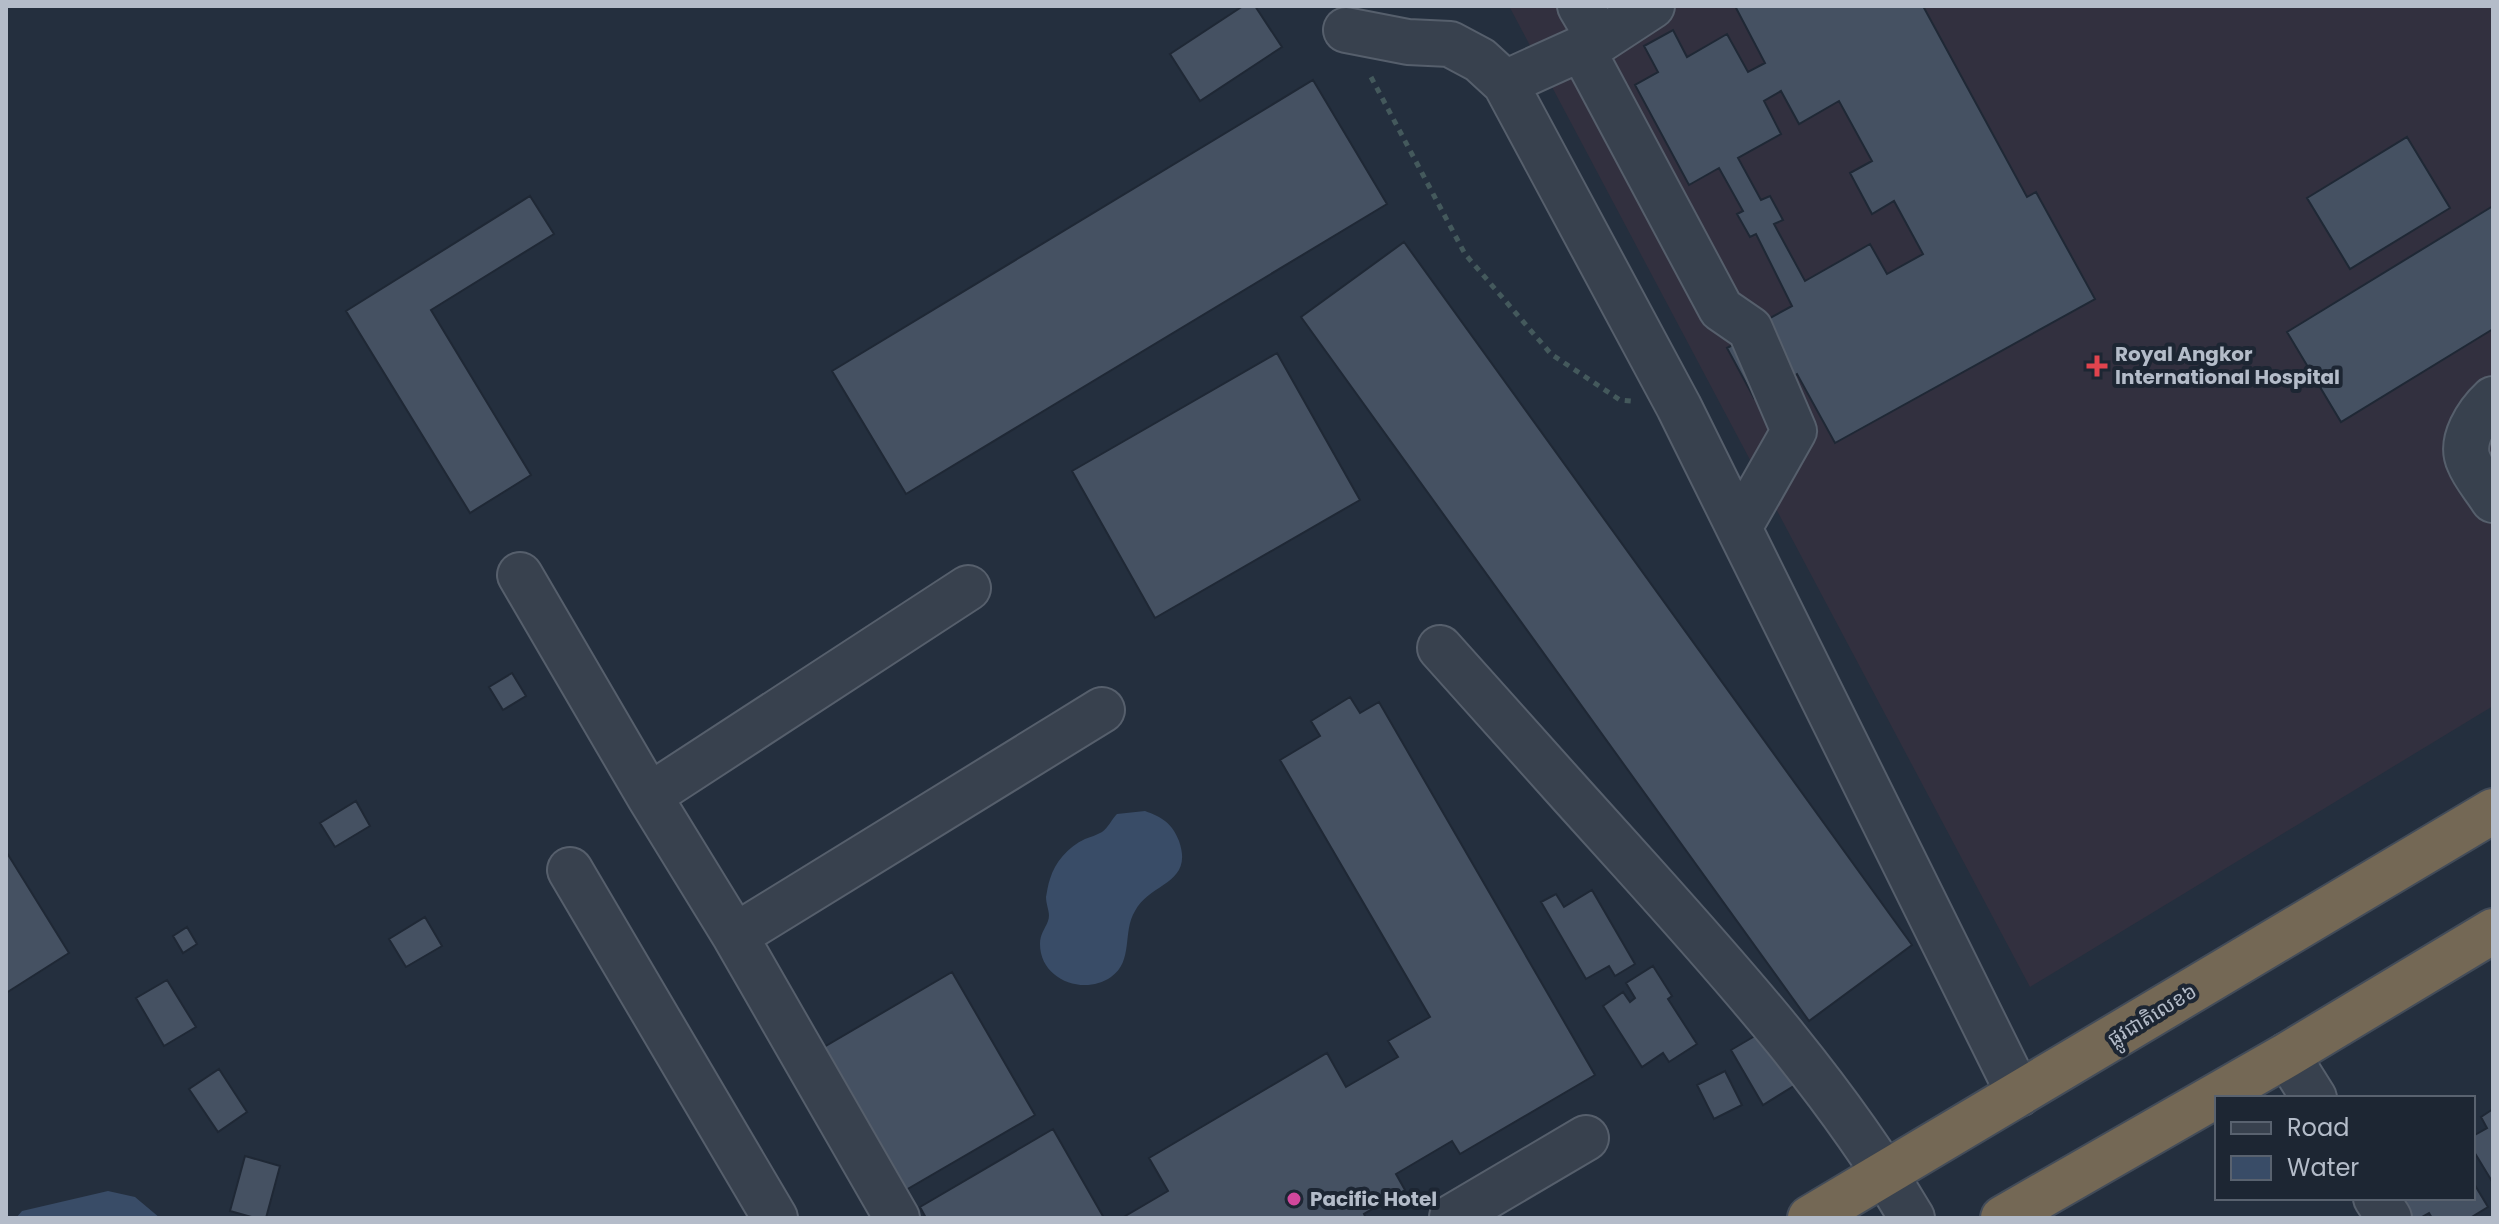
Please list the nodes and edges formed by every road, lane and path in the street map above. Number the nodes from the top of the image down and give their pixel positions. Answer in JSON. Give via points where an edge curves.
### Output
{"nodes":[{"id":1,"x":1652,"y":6,"type":"edge"},
{"id":2,"x":1346,"y":30,"type":"joint"},
{"id":3,"x":1587,"y":32,"type":"edge"},
{"id":4,"x":1505,"y":83,"type":"junction"},
{"id":5,"x":2493,"y":399,"type":"edge"},
{"id":6,"x":1679,"y":407,"type":"junction"},
{"id":7,"x":2493,"y":500,"type":"edge"},
{"id":8,"x":1739,"y":528,"type":"junction"},
{"id":9,"x":520,"y":575,"type":"dead end"},
{"id":10,"x":968,"y":588,"type":"dead end"},
{"id":11,"x":1440,"y":648,"type":"dead end"},
{"id":12,"x":1102,"y":710,"type":"dead end"},
{"id":13,"x":649,"y":796,"type":"junction"},
{"id":14,"x":2493,"y":811,"type":"edge"},
{"id":15,"x":570,"y":870,"type":"dead end"},
{"id":16,"x":2493,"y":931,"type":"edge"},
{"id":17,"x":735,"y":936,"type":"junction"},
{"id":18,"x":2287,"y":1055,"type":"junction"},
{"id":19,"x":2019,"y":1094,"type":"junction"},
{"id":20,"x":2215,"y":1096,"type":"edge"},
{"id":21,"x":2216,"y":1096,"type":"edge"},
{"id":22,"x":2313,"y":1096,"type":"edge"},
{"id":23,"x":1586,"y":1138,"type":"dead end"},
{"id":24,"x":1886,"y":1173,"type":"junction"},
{"id":25,"x":2377,"y":1200,"type":"edge"},
{"id":26,"x":775,"y":1218,"type":"edge"},
{"id":27,"x":897,"y":1218,"type":"edge"},
{"id":28,"x":1452,"y":1218,"type":"edge"},
{"id":29,"x":1810,"y":1218,"type":"edge"},
{"id":30,"x":1912,"y":1218,"type":"edge"},
{"id":31,"x":2003,"y":1218,"type":"edge"},
{"id":32,"x":2389,"y":1218,"type":"edge"}],
"edges":[{"from":1,"to":3,"type":"street"},
{"from":2,"to":4,"type":"street","via":[[1450,44],[1480,60]]},
{"from":2,"to":6,"type":"path","via":[[1465,254],[1551,354],[1620,400]]},
{"from":3,"to":4,"type":"street"},
{"from":3,"to":8,"type":"street","via":[[1721,309],[1750,329],[1794,431]]},
{"from":4,"to":6,"type":"street"},
{"from":5,"to":7,"type":"street","via":[[2466,444],[2467,459]]},
{"from":6,"to":8,"type":"street"},
{"from":8,"to":19,"type":"street"},
{"from":9,"to":13,"type":"street"},
{"from":10,"to":13,"type":"street"},
{"from":11,"to":24,"type":"street","via":[[1719,958]]},
{"from":12,"to":17,"type":"street"},
{"from":13,"to":17,"type":"street"},
{"from":14,"to":19,"type":"highway","name":"ផ្លូវជាតិលេខ៦"},
{"from":15,"to":26,"type":"street"},
{"from":16,"to":18,"type":"highway"},
{"from":17,"to":27,"type":"street"},
{"from":18,"to":21,"type":"highway"},
{"from":18,"to":22,"type":"street"},
{"from":19,"to":24,"type":"highway","name":"ផ្លូវជាតិលេខ៦"},
{"from":20,"to":31,"type":"highway"},
{"from":23,"to":28,"type":"street"},
{"from":24,"to":29,"type":"highway","name":"ផ្លូវជាតិលេខ៦"},
{"from":24,"to":30,"type":"street"},
{"from":25,"to":32,"type":"street"}]}
